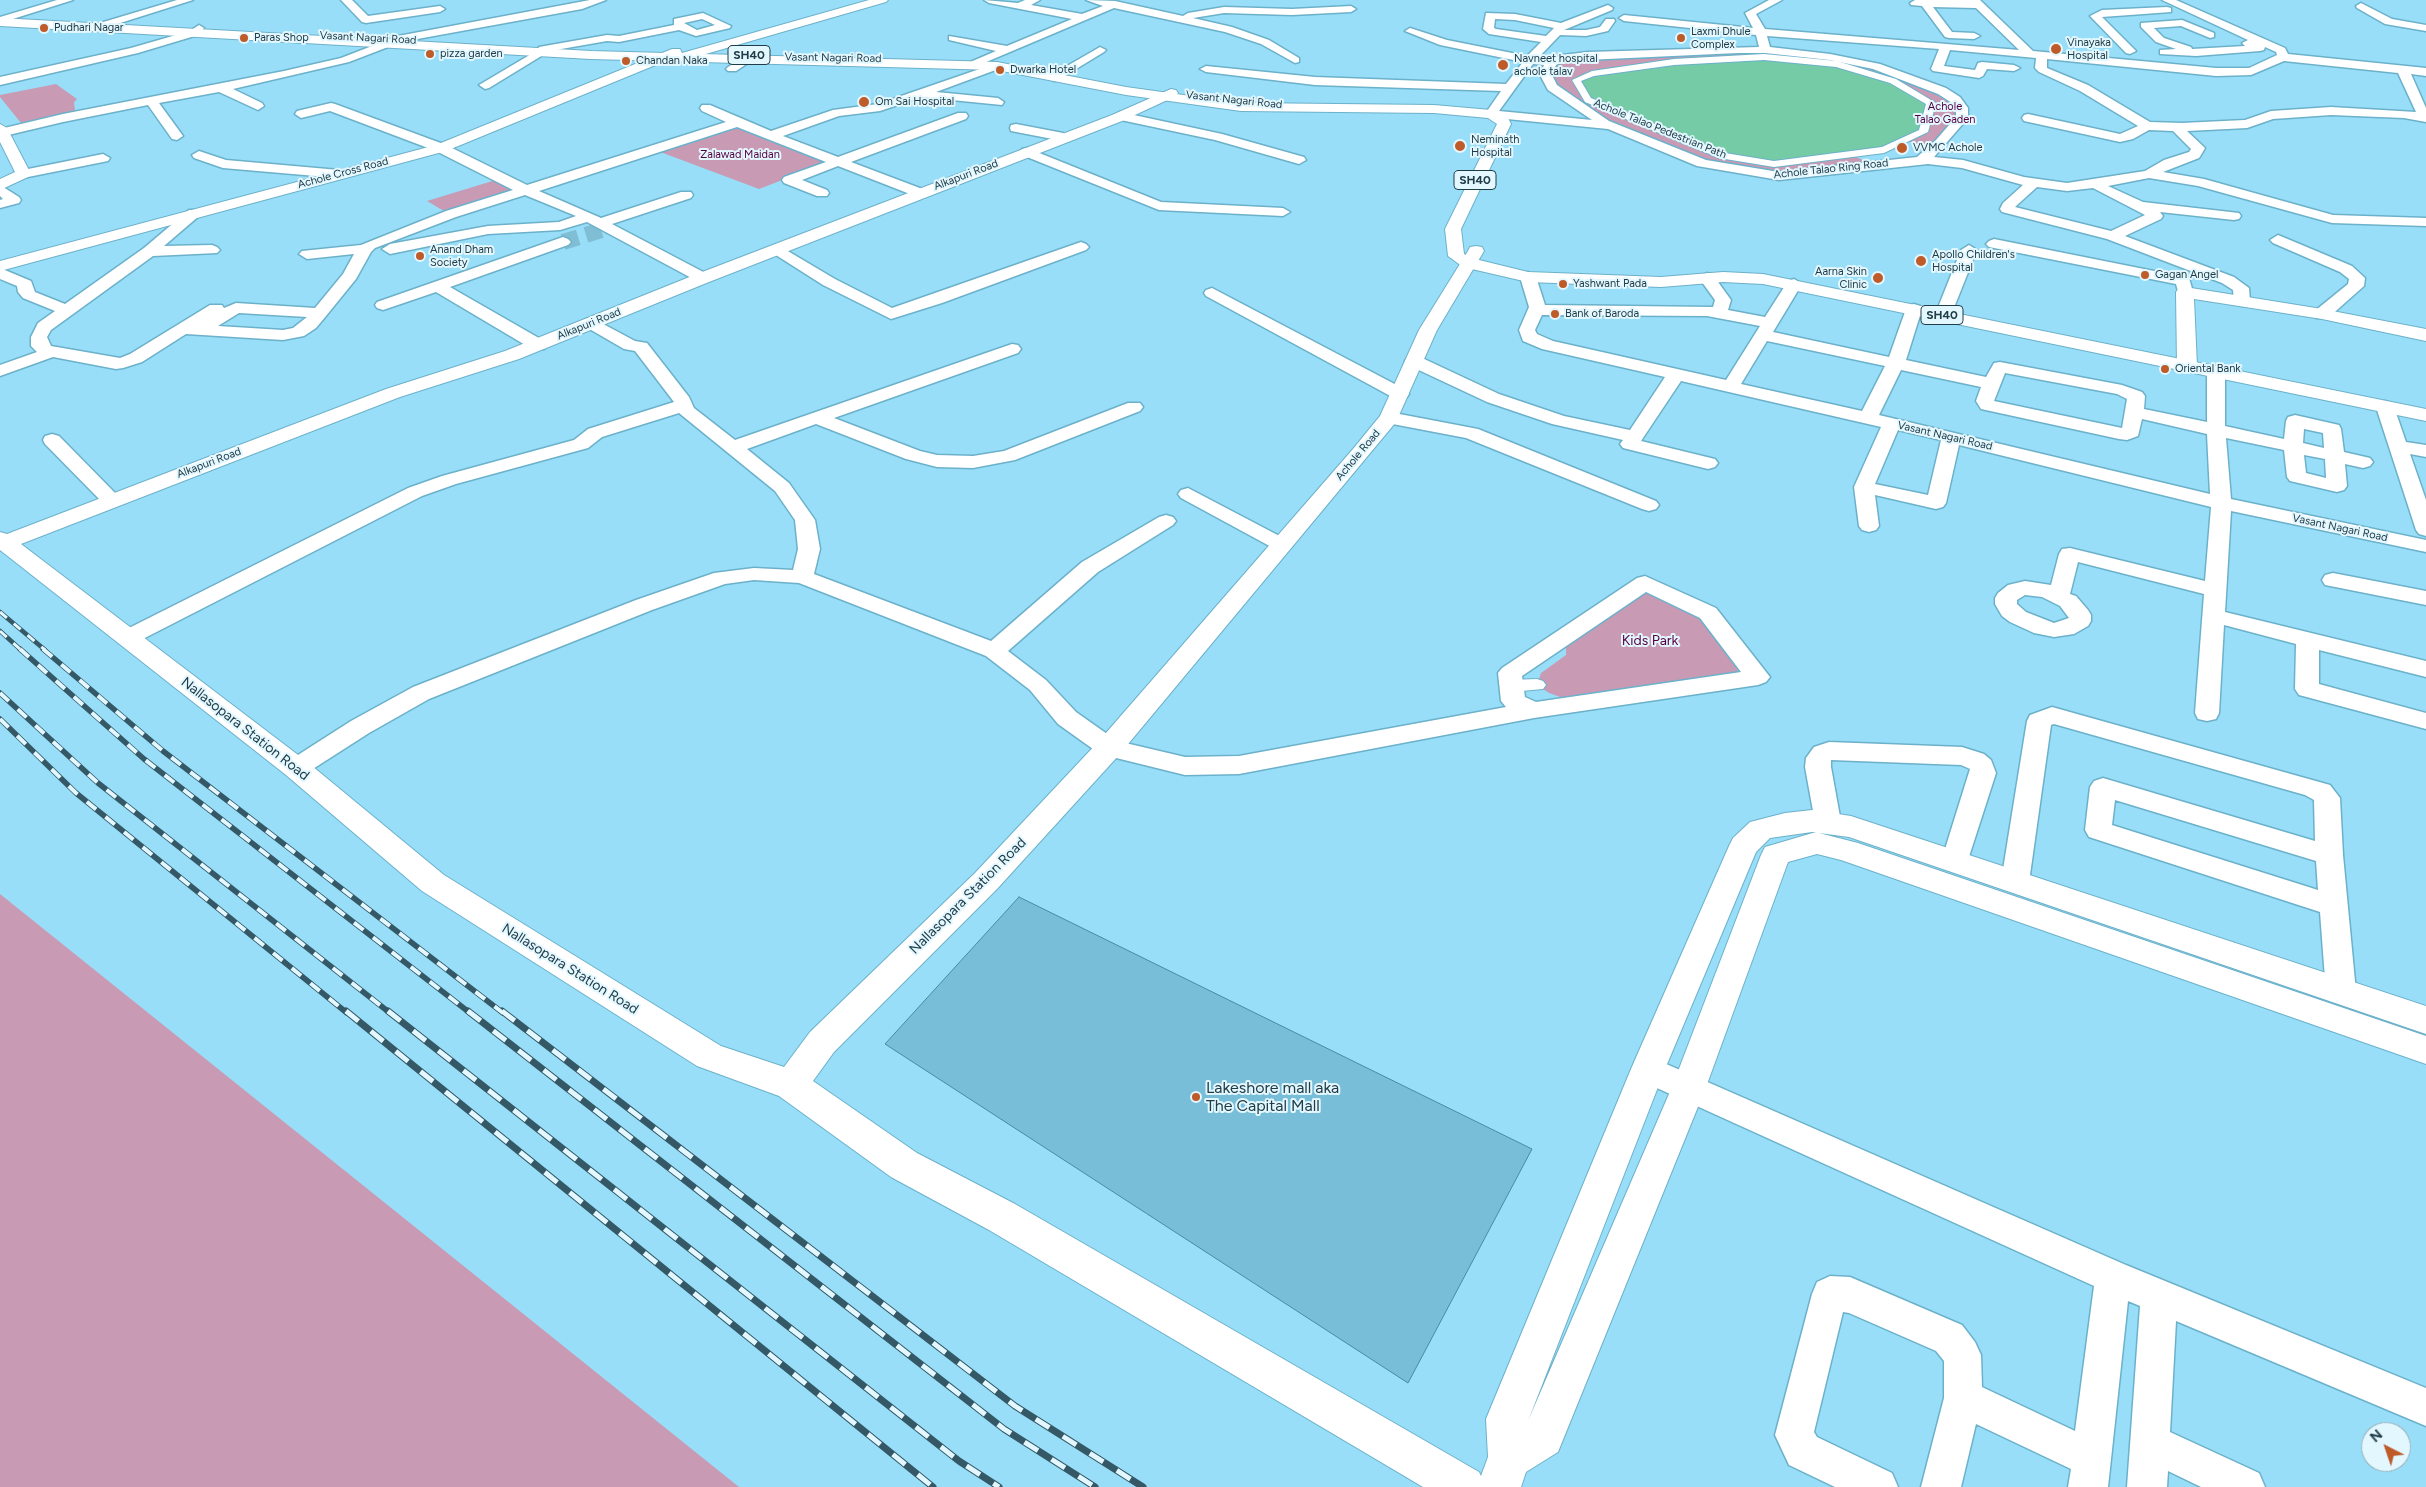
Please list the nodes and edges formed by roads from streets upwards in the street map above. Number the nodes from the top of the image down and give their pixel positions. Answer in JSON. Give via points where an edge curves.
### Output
{"nodes":[{"id":1,"x":68,"y":0,"type":"edge"},
{"id":2,"x":188,"y":0,"type":"edge"},
{"id":3,"x":346,"y":0,"type":"edge"},
{"id":4,"x":429,"y":0,"type":"edge"},
{"id":5,"x":602,"y":0,"type":"edge"},
{"id":6,"x":882,"y":0,"type":"edge"},
{"id":7,"x":989,"y":0,"type":"edge"},
{"id":8,"x":1037,"y":0,"type":"edge"},
{"id":9,"x":1091,"y":0,"type":"edge"},
{"id":10,"x":1124,"y":0,"type":"edge"},
{"id":11,"x":1777,"y":0,"type":"edge"},
{"id":12,"x":1912,"y":0,"type":"edge"},
{"id":13,"x":2132,"y":0,"type":"edge"},
{"id":14,"x":2166,"y":0,"type":"edge"},
{"id":15,"x":1590,"y":3,"type":"dead end"},
{"id":16,"x":1976,"y":3,"type":"edge"},
{"id":17,"x":1926,"y":4,"type":"junction"},
{"id":18,"x":1113,"y":5,"type":"junction"},
{"id":19,"x":1019,"y":6,"type":"junction"},
{"id":20,"x":2361,"y":6,"type":"dead end"},
{"id":21,"x":440,"y":9,"type":"junction"},
{"id":22,"x":1351,"y":9,"type":"dead end"},
{"id":23,"x":2192,"y":11,"type":"junction"},
{"id":24,"x":2180,"y":12,"type":"junction"},
{"id":25,"x":2111,"y":13,"type":"junction"},
{"id":26,"x":2124,"y":15,"type":"junction"},
{"id":27,"x":1081,"y":17,"type":"junction"},
{"id":28,"x":1179,"y":18,"type":"junction"},
{"id":29,"x":1624,"y":18,"type":"dead end"},
{"id":30,"x":2,"y":20,"type":"edge"},
{"id":31,"x":1610,"y":22,"type":"dead end"},
{"id":32,"x":98,"y":25,"type":"junction"},
{"id":33,"x":2145,"y":25,"type":"junction"},
{"id":34,"x":675,"y":26,"type":"dead end"},
{"id":35,"x":462,"y":27,"type":"junction"},
{"id":36,"x":2426,"y":28,"type":"edge"},
{"id":37,"x":196,"y":30,"type":"junction"},
{"id":38,"x":1410,"y":31,"type":"dead end"},
{"id":39,"x":1761,"y":32,"type":"junction"},
{"id":40,"x":1556,"y":33,"type":"junction"},
{"id":41,"x":1993,"y":37,"type":"dead end"},
{"id":42,"x":953,"y":38,"type":"dead end"},
{"id":43,"x":2160,"y":40,"type":"junction"},
{"id":44,"x":393,"y":42,"type":"junction"},
{"id":45,"x":1946,"y":46,"type":"junction"},
{"id":46,"x":1005,"y":49,"type":"junction"},
{"id":47,"x":1100,"y":50,"type":"dead end"},
{"id":48,"x":1766,"y":50,"type":"junction"},
{"id":49,"x":541,"y":51,"type":"junction"},
{"id":50,"x":1707,"y":51,"type":"junction"},
{"id":51,"x":2139,"y":51,"type":"junction"},
{"id":52,"x":2196,"y":52,"type":"junction"},
{"id":53,"x":2215,"y":52,"type":"junction"},
{"id":54,"x":2029,"y":54,"type":"junction"},
{"id":55,"x":679,"y":55,"type":"junction"},
{"id":56,"x":2042,"y":55,"type":"junction"},
{"id":57,"x":2284,"y":57,"type":"junction"},
{"id":58,"x":747,"y":59,"type":"junction"},
{"id":59,"x":1721,"y":59,"type":"junction"},
{"id":60,"x":2097,"y":59,"type":"junction"},
{"id":61,"x":1296,"y":60,"type":"dead end"},
{"id":62,"x":1530,"y":60,"type":"junction"},
{"id":63,"x":978,"y":62,"type":"junction"},
{"id":64,"x":1551,"y":63,"type":"junction"},
{"id":65,"x":997,"y":66,"type":"junction"},
{"id":66,"x":2032,"y":68,"type":"junction"},
{"id":67,"x":732,"y":69,"type":"dead end"},
{"id":68,"x":1206,"y":69,"type":"dead end"},
{"id":69,"x":2403,"y":70,"type":"junction"},
{"id":70,"x":2426,"y":72,"type":"edge"},
{"id":71,"x":1057,"y":75,"type":"junction"},
{"id":72,"x":0,"y":81,"type":"edge"},
{"id":73,"x":485,"y":85,"type":"dead end"},
{"id":74,"x":221,"y":88,"type":"junction"},
{"id":75,"x":1509,"y":88,"type":"junction"},
{"id":76,"x":916,"y":94,"type":"junction"},
{"id":77,"x":1166,"y":95,"type":"junction"},
{"id":78,"x":152,"y":102,"type":"junction"},
{"id":79,"x":998,"y":102,"type":"dead end"},
{"id":80,"x":258,"y":106,"type":"dead end"},
{"id":81,"x":706,"y":108,"type":"dead end"},
{"id":82,"x":1492,"y":112,"type":"junction"},
{"id":83,"x":301,"y":114,"type":"dead end"},
{"id":84,"x":1511,"y":115,"type":"junction"},
{"id":85,"x":962,"y":116,"type":"dead end"},
{"id":86,"x":1120,"y":116,"type":"junction"},
{"id":87,"x":2028,"y":118,"type":"dead end"},
{"id":88,"x":2425,"y":118,"type":"edge"},
{"id":89,"x":763,"y":120,"type":"dead end"},
{"id":90,"x":741,"y":124,"type":"junction"},
{"id":91,"x":1610,"y":125,"type":"junction"},
{"id":92,"x":2147,"y":126,"type":"junction"},
{"id":93,"x":2182,"y":127,"type":"junction"},
{"id":94,"x":1016,"y":128,"type":"dead end"},
{"id":95,"x":1,"y":131,"type":"edge"},
{"id":96,"x":177,"y":136,"type":"dead end"},
{"id":97,"x":770,"y":136,"type":"junction"},
{"id":98,"x":1063,"y":138,"type":"junction"},
{"id":99,"x":441,"y":148,"type":"junction"},
{"id":100,"x":1027,"y":152,"type":"junction"},
{"id":101,"x":199,"y":155,"type":"dead end"},
{"id":102,"x":103,"y":158,"type":"dead end"},
{"id":103,"x":1299,"y":160,"type":"dead end"},
{"id":104,"x":1922,"y":160,"type":"junction"},
{"id":105,"x":836,"y":162,"type":"junction"},
{"id":106,"x":1743,"y":165,"type":"junction"},
{"id":107,"x":23,"y":174,"type":"junction"},
{"id":108,"x":339,"y":174,"type":"junction"},
{"id":109,"x":2149,"y":174,"type":"junction"},
{"id":110,"x":2034,"y":182,"type":"junction"},
{"id":111,"x":2095,"y":184,"type":"junction"},
{"id":112,"x":0,"y":185,"type":"edge"},
{"id":113,"x":0,"y":189,"type":"edge"},
{"id":114,"x":525,"y":190,"type":"junction"},
{"id":115,"x":822,"y":193,"type":"dead end"},
{"id":116,"x":920,"y":193,"type":"junction"},
{"id":117,"x":686,"y":195,"type":"dead end"},
{"id":118,"x":0,"y":204,"type":"edge"},
{"id":119,"x":2141,"y":206,"type":"junction"},
{"id":120,"x":1282,"y":212,"type":"dead end"},
{"id":121,"x":194,"y":214,"type":"junction"},
{"id":122,"x":451,"y":214,"type":"junction"},
{"id":123,"x":1477,"y":215,"type":"dead end"},
{"id":124,"x":2234,"y":216,"type":"dead end"},
{"id":125,"x":2426,"y":222,"type":"edge"},
{"id":126,"x":601,"y":224,"type":"junction"},
{"id":127,"x":485,"y":231,"type":"junction"},
{"id":128,"x":2112,"y":236,"type":"junction"},
{"id":129,"x":2278,"y":240,"type":"dead end"},
{"id":130,"x":564,"y":242,"type":"tunnel mouth"},
{"id":131,"x":1994,"y":244,"type":"dead end"},
{"id":132,"x":1081,"y":247,"type":"dead end"},
{"id":133,"x":365,"y":249,"type":"junction"},
{"id":134,"x":390,"y":249,"type":"dead end"},
{"id":135,"x":212,"y":250,"type":"dead end"},
{"id":136,"x":776,"y":250,"type":"junction"},
{"id":137,"x":1969,"y":250,"type":"dead end"},
{"id":138,"x":149,"y":251,"type":"junction"},
{"id":139,"x":1468,"y":253,"type":"junction"},
{"id":140,"x":307,"y":254,"type":"dead end"},
{"id":141,"x":0,"y":266,"type":"edge"},
{"id":142,"x":0,"y":273,"type":"edge"},
{"id":143,"x":1528,"y":277,"type":"junction"},
{"id":144,"x":703,"y":278,"type":"junction"},
{"id":145,"x":1707,"y":278,"type":"junction"},
{"id":146,"x":1794,"y":284,"type":"junction"},
{"id":147,"x":438,"y":286,"type":"junction"},
{"id":148,"x":2185,"y":292,"type":"junction"},
{"id":149,"x":1212,"y":293,"type":"dead end"},
{"id":150,"x":2242,"y":301,"type":"junction"},
{"id":151,"x":383,"y":305,"type":"dead end"},
{"id":152,"x":216,"y":308,"type":"dead end"},
{"id":153,"x":1914,"y":309,"type":"junction"},
{"id":154,"x":1536,"y":310,"type":"junction"},
{"id":155,"x":68,"y":311,"type":"junction"},
{"id":156,"x":1945,"y":311,"type":"junction"},
{"id":157,"x":320,"y":312,"type":"junction"},
{"id":158,"x":1719,"y":313,"type":"junction"},
{"id":159,"x":2322,"y":314,"type":"junction"},
{"id":160,"x":592,"y":323,"type":"junction"},
{"id":161,"x":184,"y":328,"type":"junction"},
{"id":162,"x":1767,"y":329,"type":"junction"},
{"id":163,"x":201,"y":330,"type":"junction"},
{"id":164,"x":2426,"y":335,"type":"edge"},
{"id":165,"x":538,"y":345,"type":"junction"},
{"id":166,"x":1012,"y":350,"type":"dead end"},
{"id":167,"x":51,"y":351,"type":"junction"},
{"id":168,"x":2187,"y":359,"type":"junction"},
{"id":169,"x":1414,"y":361,"type":"junction"},
{"id":170,"x":1896,"y":363,"type":"junction"},
{"id":171,"x":0,"y":370,"type":"edge"},
{"id":172,"x":2216,"y":372,"type":"junction"},
{"id":173,"x":1676,"y":374,"type":"junction"},
{"id":174,"x":1991,"y":384,"type":"junction"},
{"id":175,"x":1731,"y":386,"type":"junction"},
{"id":176,"x":1400,"y":394,"type":"junction"},
{"id":177,"x":2426,"y":398,"type":"edge"},
{"id":178,"x":684,"y":406,"type":"junction"},
{"id":179,"x":1134,"y":407,"type":"dead end"},
{"id":180,"x":2386,"y":407,"type":"junction"},
{"id":181,"x":2134,"y":412,"type":"junction"},
{"id":182,"x":2426,"y":415,"type":"edge"},
{"id":183,"x":817,"y":418,"type":"junction"},
{"id":184,"x":1389,"y":418,"type":"junction"},
{"id":185,"x":1868,"y":418,"type":"junction"},
{"id":186,"x":1890,"y":424,"type":"junction"},
{"id":187,"x":2216,"y":431,"type":"junction"},
{"id":188,"x":1634,"y":437,"type":"junction"},
{"id":189,"x":1952,"y":437,"type":"junction"},
{"id":190,"x":52,"y":440,"type":"dead end"},
{"id":191,"x":734,"y":447,"type":"junction"},
{"id":192,"x":2293,"y":447,"type":"junction"},
{"id":193,"x":2399,"y":450,"type":"junction"},
{"id":194,"x":2426,"y":452,"type":"edge"},
{"id":195,"x":2335,"y":456,"type":"junction"},
{"id":196,"x":2426,"y":459,"type":"edge"},
{"id":197,"x":2363,"y":462,"type":"dead end"},
{"id":198,"x":1708,"y":463,"type":"dead end"},
{"id":199,"x":1864,"y":487,"type":"junction"},
{"id":200,"x":2419,"y":493,"type":"edge"},
{"id":201,"x":1188,"y":494,"type":"dead end"},
{"id":202,"x":112,"y":501,"type":"junction"},
{"id":203,"x":2220,"y":503,"type":"junction"},
{"id":204,"x":1648,"y":505,"type":"dead end"},
{"id":205,"x":1166,"y":521,"type":"dead end"},
{"id":206,"x":1869,"y":526,"type":"dead end"},
{"id":207,"x":2426,"y":530,"type":"edge"},
{"id":208,"x":2,"y":541,"type":"edge"},
{"id":209,"x":1282,"y":545,"type":"junction"},
{"id":210,"x":2426,"y":546,"type":"edge"},
{"id":211,"x":802,"y":577,"type":"junction"},
{"id":212,"x":2333,"y":580,"type":"dead end"},
{"id":213,"x":2216,"y":590,"type":"junction"},
{"id":214,"x":2058,"y":595,"type":"dead end"},
{"id":215,"x":2426,"y":598,"type":"edge"},
{"id":216,"x":2214,"y":616,"type":"junction"},
{"id":217,"x":127,"y":638,"type":"junction"},
{"id":218,"x":2308,"y":640,"type":"junction"},
{"id":219,"x":994,"y":651,"type":"junction"},
{"id":220,"x":2426,"y":669,"type":"edge"},
{"id":221,"x":1537,"y":685,"type":"dead end"},
{"id":222,"x":1512,"y":686,"type":"junction"},
{"id":223,"x":1534,"y":710,"type":"junction"},
{"id":224,"x":2207,"y":713,"type":"dead end"},
{"id":225,"x":2426,"y":721,"type":"edge"},
{"id":226,"x":1109,"y":748,"type":"junction"},
{"id":227,"x":296,"y":768,"type":"junction"},
{"id":228,"x":1817,"y":829,"type":"junction"},
{"id":229,"x":2329,"y":855,"type":"junction"},
{"id":230,"x":1955,"y":862,"type":"junction"},
{"id":231,"x":2015,"y":882,"type":"junction"},
{"id":232,"x":2334,"y":906,"type":"junction"},
{"id":233,"x":2341,"y":992,"type":"junction"},
{"id":234,"x":2426,"y":1020,"type":"edge"},
{"id":235,"x":2426,"y":1050,"type":"edge"},
{"id":236,"x":1648,"y":1069,"type":"junction"},
{"id":237,"x":791,"y":1085,"type":"junction"},
{"id":238,"x":1689,"y":1087,"type":"junction"},
{"id":239,"x":2113,"y":1277,"type":"junction"},
{"id":240,"x":2159,"y":1296,"type":"junction"},
{"id":241,"x":1963,"y":1398,"type":"junction"},
{"id":242,"x":2426,"y":1407,"type":"edge"},
{"id":243,"x":2149,"y":1442,"type":"junction"},
{"id":244,"x":1504,"y":1472,"type":"edge"},
{"id":245,"x":2090,"y":1472,"type":"edge"},
{"id":246,"x":1464,"y":1487,"type":"edge"},
{"id":247,"x":1878,"y":1487,"type":"edge"},
{"id":248,"x":1941,"y":1487,"type":"edge"},
{"id":249,"x":2146,"y":1487,"type":"edge"},
{"id":250,"x":2245,"y":1487,"type":"edge"}],
"edges":[{"from":1,"to":30,"type":"street"},
{"from":2,"to":32,"type":"street"},
{"from":3,"to":21,"type":"street","via":[[366,20]]},
{"from":4,"to":21,"type":"street"},
{"from":5,"to":35,"type":"street"},
{"from":6,"to":55,"type":"street"},
{"from":7,"to":19,"type":"street"},
{"from":8,"to":19,"type":"street"},
{"from":9,"to":18,"type":"street"},
{"from":10,"to":18,"type":"street"},
{"from":11,"to":39,"type":"street","via":[[1750,12]]},
{"from":12,"to":17,"type":"street"},
{"from":13,"to":25,"type":"street","via":[[2099,3]]},
{"from":14,"to":23,"type":"street"},
{"from":15,"to":40,"type":"street","via":[[1608,8]]},
{"from":16,"to":17,"type":"street"},
{"from":16,"to":54,"type":"street"},
{"from":17,"to":41,"type":"street","via":[[1949,35]]},
{"from":18,"to":27,"type":"street"},
{"from":18,"to":28,"type":"street"},
{"from":19,"to":27,"type":"street"},
{"from":20,"to":36,"type":"street","via":[[2389,22]]},
{"from":21,"to":35,"type":"street"},
{"from":22,"to":28,"type":"street","via":[[1292,12],[1224,10]]},
{"from":23,"to":24,"type":"street"},
{"from":23,"to":25,"type":"street"},
{"from":23,"to":57,"type":"street","via":[[2281,50]]},
{"from":24,"to":26,"type":"street"},
{"from":24,"to":53,"type":"street","via":[[2260,48]]},
{"from":25,"to":26,"type":"street"},
{"from":25,"to":51,"type":"street","via":[[2095,16]]},
{"from":26,"to":33,"type":"street"},
{"from":27,"to":46,"type":"street"},
{"from":28,"to":61,"type":"street","via":[[1266,42]]},
{"from":29,"to":39,"type":"street"},
{"from":30,"to":32,"type":"street","name":"Vasant Nagari Road","number":"SH40"},
{"from":31,"to":40,"type":"street","via":[[1604,29],[1586,33]]},
{"from":32,"to":37,"type":"street","name":"Vasant Nagari Road","number":"SH40"},
{"from":33,"to":43,"type":"street"},
{"from":33,"to":43,"type":"street","via":[[2182,24],[2216,38]]},
{"from":34,"to":49,"type":"street","via":[[619,39]]},
{"from":35,"to":44,"type":"street"},
{"from":37,"to":44,"type":"street","name":"Vasant Nagari Road","number":"SH40"},
{"from":37,"to":72,"type":"street","via":[[107,58]]},
{"from":38,"to":62,"type":"street","via":[[1493,54]]},
{"from":39,"to":45,"type":"street"},
{"from":39,"to":48,"type":"street"},
{"from":40,"to":40,"type":"street","via":[[1492,32],[1488,29],[1490,15],[1515,17]]},
{"from":40,"to":62,"type":"street"},
{"from":42,"to":46,"type":"street"},
{"from":43,"to":52,"type":"street"},
{"from":44,"to":49,"type":"street","name":"Vasant Nagari Road","number":"SH40"},
{"from":44,"to":74,"type":"street","via":[[316,68]]},
{"from":45,"to":54,"type":"street"},
{"from":45,"to":66,"type":"street","via":[[1937,69],[1978,74],[1982,65]]},
{"from":46,"to":63,"type":"street"},
{"from":47,"to":71,"type":"street"},
{"from":48,"to":50,"type":"street"},
{"from":48,"to":104,"type":"street","via":[[1868,64],[1942,91],[1956,100],[1962,108],[1962,118],[1941,144]]},
{"from":49,"to":55,"type":"street","name":"Vasant Nagari Road","number":"SH40"},
{"from":49,"to":73,"type":"street"},
{"from":50,"to":59,"type":"street"},
{"from":50,"to":64,"type":"street","via":[[1588,55],[1562,58]]},
{"from":51,"to":52,"type":"street"},
{"from":51,"to":60,"type":"street","via":[[2092,49]]},
{"from":52,"to":53,"type":"street"},
{"from":53,"to":60,"type":"street","via":[[2227,64],[2224,68]]},
{"from":54,"to":56,"type":"street"},
{"from":55,"to":58,"type":"street","name":"Vasant Nagari Road","number":"SH40"},
{"from":55,"to":63,"type":"street","name":"Vasant Nagari Road","number":"SH40"},
{"from":55,"to":99,"type":"street","name":"Achole Cross Road"},
{"from":56,"to":60,"type":"street"},
{"from":56,"to":66,"type":"street"},
{"from":57,"to":60,"type":"street","via":[[2251,71],[2236,72]]},
{"from":57,"to":69,"type":"street"},
{"from":58,"to":63,"type":"street","name":"Vasant Nagari Road","number":"SH40"},
{"from":58,"to":67,"type":"street"},
{"from":59,"to":106,"type":"street","name":"Achole Talao Pedestrian Path","via":[[1610,71],[1576,80],[1588,100]]},
{"from":59,"to":106,"type":"street","name":"Achole Talao Pedestrian Path","via":[[1764,57],[1837,64],[1893,81],[1931,103],[1923,132],[1884,150]]},
{"from":62,"to":64,"type":"street"},
{"from":62,"to":75,"type":"street"},
{"from":63,"to":65,"type":"street","name":"Vasant Nagari Road","number":"SH40"},
{"from":63,"to":71,"type":"street","name":"Vasant Nagari Road","number":"SH40"},
{"from":64,"to":91,"type":"street","name":"Achole Talao Ring Road","via":[[1546,75],[1552,87]]},
{"from":65,"to":71,"type":"street","name":"Vasant Nagari Road","number":"SH40"},
{"from":65,"to":76,"type":"street"},
{"from":66,"to":92,"type":"street","via":[[2084,88]]},
{"from":68,"to":75,"type":"street","via":[[1315,80]]},
{"from":69,"to":70,"type":"street"},
{"from":69,"to":88,"type":"street"},
{"from":71,"to":77,"type":"street","name":"Vasant Nagari Road","number":"SH40"},
{"from":74,"to":78,"type":"street"},
{"from":74,"to":80,"type":"street"},
{"from":75,"to":82,"type":"street"},
{"from":76,"to":79,"type":"street"},
{"from":76,"to":97,"type":"street","via":[[870,110],[829,115]]},
{"from":77,"to":82,"type":"street","name":"Vasant Nagari Road","number":"SH40","via":[[1269,109]]},
{"from":77,"to":86,"type":"street","name":"Alkapuri Road"},
{"from":78,"to":95,"type":"street"},
{"from":78,"to":96,"type":"street"},
{"from":81,"to":90,"type":"street"},
{"from":82,"to":84,"type":"street","name":"Vasant Nagari Road","number":"SH40"},
{"from":82,"to":139,"type":"street","number":"SH40","via":[[1504,124],[1453,229]]},
{"from":83,"to":99,"type":"street","via":[[331,107]]},
{"from":84,"to":91,"type":"street","name":"Achole Talao Ring Road"},
{"from":84,"to":123,"type":"street","number":"SH40","via":[[1514,124]]},
{"from":85,"to":105,"type":"street"},
{"from":86,"to":98,"type":"street","name":"Alkapuri Road"},
{"from":86,"to":103,"type":"street","via":[[1217,136]]},
{"from":87,"to":92,"type":"street","via":[[2120,138]]},
{"from":88,"to":93,"type":"street","via":[[2331,111],[2271,115],[2247,124]]},
{"from":89,"to":90,"type":"street"},
{"from":90,"to":97,"type":"street"},
{"from":90,"to":114,"type":"street"},
{"from":91,"to":106,"type":"street","name":"Achole Talao Ring Road","via":[[1702,163]]},
{"from":92,"to":93,"type":"street"},
{"from":93,"to":109,"type":"street","via":[[2179,130],[2198,148],[2194,155],[2169,162]]},
{"from":94,"to":98,"type":"street"},
{"from":95,"to":107,"type":"street"},
{"from":97,"to":105,"type":"street"},
{"from":98,"to":100,"type":"street","name":"Alkapuri Road"},
{"from":99,"to":108,"type":"street","name":"Achole Cross Road"},
{"from":99,"to":114,"type":"street"},
{"from":100,"to":116,"type":"street","name":"Alkapuri Road"},
{"from":100,"to":120,"type":"street","via":[[1159,206]]},
{"from":101,"to":108,"type":"street","via":[[245,168]]},
{"from":102,"to":107,"type":"street"},
{"from":104,"to":106,"type":"street","name":"Achole Talao Ring Road","via":[[1779,176]]},
{"from":104,"to":110,"type":"street","name":"Achole Talao Ring Road","via":[[1963,164]]},
{"from":105,"to":115,"type":"street","via":[[789,180]]},
{"from":105,"to":116,"type":"street"},
{"from":107,"to":112,"type":"street"},
{"from":108,"to":121,"type":"street","name":"Achole Cross Road"},
{"from":109,"to":111,"type":"street","name":"Achole Talao Ring Road"},
{"from":109,"to":125,"type":"street","via":[[2199,182],[2332,219]]},
{"from":110,"to":111,"type":"street","name":"Achole Talao Ring Road","via":[[2067,187]]},
{"from":110,"to":128,"type":"street","via":[[2008,209]]},
{"from":111,"to":119,"type":"street"},
{"from":113,"to":118,"type":"street","via":[[14,200]]},
{"from":114,"to":122,"type":"street"},
{"from":114,"to":126,"type":"street"},
{"from":116,"to":136,"type":"street","name":"Alkapuri Road"},
{"from":117,"to":126,"type":"street"},
{"from":119,"to":124,"type":"street"},
{"from":119,"to":128,"type":"street","via":[[2156,216]]},
{"from":121,"to":138,"type":"street"},
{"from":121,"to":141,"type":"street","name":"Achole Cross Road"},
{"from":122,"to":127,"type":"street"},
{"from":122,"to":133,"type":"street"},
{"from":126,"to":127,"type":"street"},
{"from":126,"to":144,"type":"street"},
{"from":127,"to":134,"type":"street"},
{"from":128,"to":150,"type":"street","via":[[2228,280],[2241,288]]},
{"from":129,"to":159,"type":"street","via":[[2346,269],[2357,278],[2356,286]]},
{"from":130,"to":147,"type":"street"},
{"from":131,"to":148,"type":"street","via":[[2183,281]]},
{"from":132,"to":136,"type":"street","via":[[891,314]]},
{"from":133,"to":140,"type":"street"},
{"from":133,"to":157,"type":"street","via":[[350,276]]},
{"from":135,"to":138,"type":"street"},
{"from":136,"to":144,"type":"street","name":"Alkapuri Road"},
{"from":137,"to":156,"type":"street"},
{"from":138,"to":155,"type":"street"},
{"from":139,"to":143,"type":"street","number":"SH40"},
{"from":139,"to":156,"type":"street","number":"SH40","via":[[1586,270],[1758,268],[1819,278]]},
{"from":139,"to":169,"type":"street","name":"Achole Road"},
{"from":142,"to":155,"type":"street","via":[[25,284],[29,295]]},
{"from":143,"to":145,"type":"street","number":"SH40","via":[[1661,282]]},
{"from":143,"to":154,"type":"street"},
{"from":144,"to":160,"type":"street","name":"Alkapuri Road"},
{"from":145,"to":146,"type":"street","number":"SH40","via":[[1744,277]]},
{"from":145,"to":158,"type":"street","via":[[1723,300]]},
{"from":146,"to":153,"type":"street","number":"SH40"},
{"from":146,"to":162,"type":"street"},
{"from":147,"to":151,"type":"street"},
{"from":147,"to":165,"type":"street"},
{"from":148,"to":150,"type":"street"},
{"from":148,"to":168,"type":"street"},
{"from":149,"to":176,"type":"street"},
{"from":150,"to":159,"type":"street"},
{"from":152,"to":161,"type":"street"},
{"from":153,"to":156,"type":"street","number":"SH40"},
{"from":153,"to":170,"type":"street"},
{"from":154,"to":158,"type":"street"},
{"from":154,"to":173,"type":"street","name":"Vasant Nagari Road","via":[[1527,330],[1529,337],[1536,342]]},
{"from":155,"to":167,"type":"street","via":[[44,328],[39,338],[40,346]]},
{"from":156,"to":168,"type":"street","number":"SH40"},
{"from":157,"to":163,"type":"street","via":[[236,308]]},
{"from":157,"to":163,"type":"street","via":[[304,330],[283,335]]},
{"from":158,"to":162,"type":"street"},
{"from":159,"to":164,"type":"street"},
{"from":160,"to":165,"type":"street","name":"Alkapuri Road"},
{"from":160,"to":178,"type":"street","via":[[630,345],[641,347]]},
{"from":161,"to":163,"type":"street"},
{"from":161,"to":167,"type":"street","via":[[123,363]]},
{"from":162,"to":170,"type":"street"},
{"from":162,"to":175,"type":"street"},
{"from":165,"to":202,"type":"street","name":"Alkapuri Road","via":[[393,393]]},
{"from":166,"to":183,"type":"street"},
{"from":167,"to":171,"type":"street"},
{"from":168,"to":172,"type":"street","number":"SH40"},
{"from":168,"to":177,"type":"street","number":"SH40"},
{"from":169,"to":176,"type":"street","name":"Achole Road"},
{"from":169,"to":188,"type":"street","via":[[1493,398],[1559,420]]},
{"from":170,"to":174,"type":"street"},
{"from":170,"to":185,"type":"street"},
{"from":172,"to":180,"type":"street","number":"SH40"},
{"from":172,"to":187,"type":"street"},
{"from":173,"to":175,"type":"street","name":"Vasant Nagari Road"},
{"from":173,"to":188,"type":"street"},
{"from":174,"to":181,"type":"street","via":[[2000,367],[2026,372],[2131,393],[2136,396]]},
{"from":174,"to":181,"type":"street","via":[[1987,405],[2119,433],[2131,432]]},
{"from":175,"to":185,"type":"street","name":"Vasant Nagari Road"},
{"from":176,"to":184,"type":"street","name":"Achole Road"},
{"from":178,"to":191,"type":"street"},
{"from":178,"to":217,"type":"street","via":[[595,433],[581,444],[415,492]]},
{"from":179,"to":183,"type":"street","via":[[1008,456],[973,462],[913,456]]},
{"from":180,"to":182,"type":"street","number":"SH40"},
{"from":180,"to":193,"type":"street"},
{"from":181,"to":187,"type":"street"},
{"from":183,"to":191,"type":"street"},
{"from":184,"to":204,"type":"street","via":[[1471,433]]},
{"from":184,"to":209,"type":"street","name":"Achole Road"},
{"from":185,"to":186,"type":"street","name":"Vasant Nagari Road"},
{"from":186,"to":189,"type":"street","name":"Vasant Nagari Road"},
{"from":186,"to":199,"type":"street"},
{"from":187,"to":192,"type":"street"},
{"from":187,"to":203,"type":"street"},
{"from":188,"to":198,"type":"street","via":[[1630,444]]},
{"from":189,"to":199,"type":"street","via":[[1936,503]]},
{"from":189,"to":203,"type":"street","name":"Vasant Nagari Road"},
{"from":190,"to":202,"type":"street"},
{"from":191,"to":211,"type":"street","via":[[782,486],[805,520],[809,549]]},
{"from":192,"to":195,"type":"street"},
{"from":192,"to":195,"type":"street","via":[[2295,420],[2332,429]]},
{"from":192,"to":195,"type":"street","via":[[2297,477],[2335,486],[2338,484]]},
{"from":193,"to":194,"type":"street"},
{"from":193,"to":196,"type":"street"},
{"from":193,"to":200,"type":"street"},
{"from":195,"to":197,"type":"street"},
{"from":199,"to":206,"type":"street"},
{"from":200,"to":207,"type":"street"},
{"from":201,"to":209,"type":"street"},
{"from":202,"to":208,"type":"street","name":"Alkapuri Road"},
{"from":203,"to":210,"type":"street","name":"Vasant Nagari Road"},
{"from":203,"to":213,"type":"street"},
{"from":205,"to":219,"type":"street","via":[[1090,567]]},
{"from":208,"to":217,"type":"street","name":"Nallasopara Station Road"},
{"from":209,"to":226,"type":"street","name":"Achole Road"},
{"from":211,"to":219,"type":"street"},
{"from":211,"to":227,"type":"street","via":[[754,574],[722,578],[644,605],[420,693]]},
{"from":212,"to":215,"type":"street"},
{"from":213,"to":214,"type":"street","via":[[2070,554]]},
{"from":213,"to":216,"type":"street"},
{"from":216,"to":218,"type":"street"},
{"from":216,"to":224,"type":"street"},
{"from":217,"to":227,"type":"street","name":"Nallasopara Station Road"},
{"from":218,"to":220,"type":"street"},
{"from":218,"to":225,"type":"street","via":[[2307,689]]},
{"from":219,"to":226,"type":"street","via":[[1038,685],[1067,718]]},
{"from":221,"to":222,"type":"street"},
{"from":222,"to":223,"type":"street","via":[[1513,701]]},
{"from":222,"to":223,"type":"street","via":[[1510,673],[1645,583],[1708,613],[1758,677]]},
{"from":223,"to":226,"type":"street","via":[[1239,765],[1185,766]]},
{"from":226,"to":237,"type":"street","name":"Nallasopara Station Road","via":[[986,881],[822,1042]]},
{"from":227,"to":237,"type":"street","name":"Nallasopara Station Road","via":[[442,888],[709,1056]]},
{"from":228,"to":230,"type":"street","via":[[1852,826]]},
{"from":228,"to":230,"type":"street","via":[[1818,767],[1823,753],[1962,756],[1975,760],[1982,766],[1983,773]]},
{"from":228,"to":235,"type":"street","via":[[1847,850]]},
{"from":228,"to":236,"type":"street","via":[[1785,824],[1760,830],[1744,846]]},
{"from":228,"to":238,"type":"street","via":[[1776,855]]},
{"from":229,"to":231,"type":"street","via":[[2327,798],[2321,791],[2052,715],[2039,721]]},
{"from":229,"to":232,"type":"street"},
{"from":229,"to":232,"type":"street","via":[[2103,787],[2098,830]]},
{"from":230,"to":231,"type":"street"},
{"from":231,"to":233,"type":"street"},
{"from":232,"to":233,"type":"street"},
{"from":233,"to":234,"type":"street"},
{"from":236,"to":238,"type":"street"},
{"from":236,"to":244,"type":"street","via":[[1506,1419]]},
{"from":237,"to":246,"type":"street","via":[[904,1165],[1002,1217]]},
{"from":238,"to":239,"type":"street"},
{"from":238,"to":244,"type":"street","via":[[1543,1437]]},
{"from":239,"to":240,"type":"street"},
{"from":239,"to":245,"type":"street"},
{"from":240,"to":242,"type":"street"},
{"from":240,"to":243,"type":"street"},
{"from":241,"to":245,"type":"street"},
{"from":241,"to":247,"type":"street","via":[[1962,1355],[1949,1338],[1850,1295],[1830,1294],[1794,1435],[1803,1451]]},
{"from":241,"to":248,"type":"street"},
{"from":243,"to":249,"type":"street"},
{"from":243,"to":250,"type":"street"}]}
